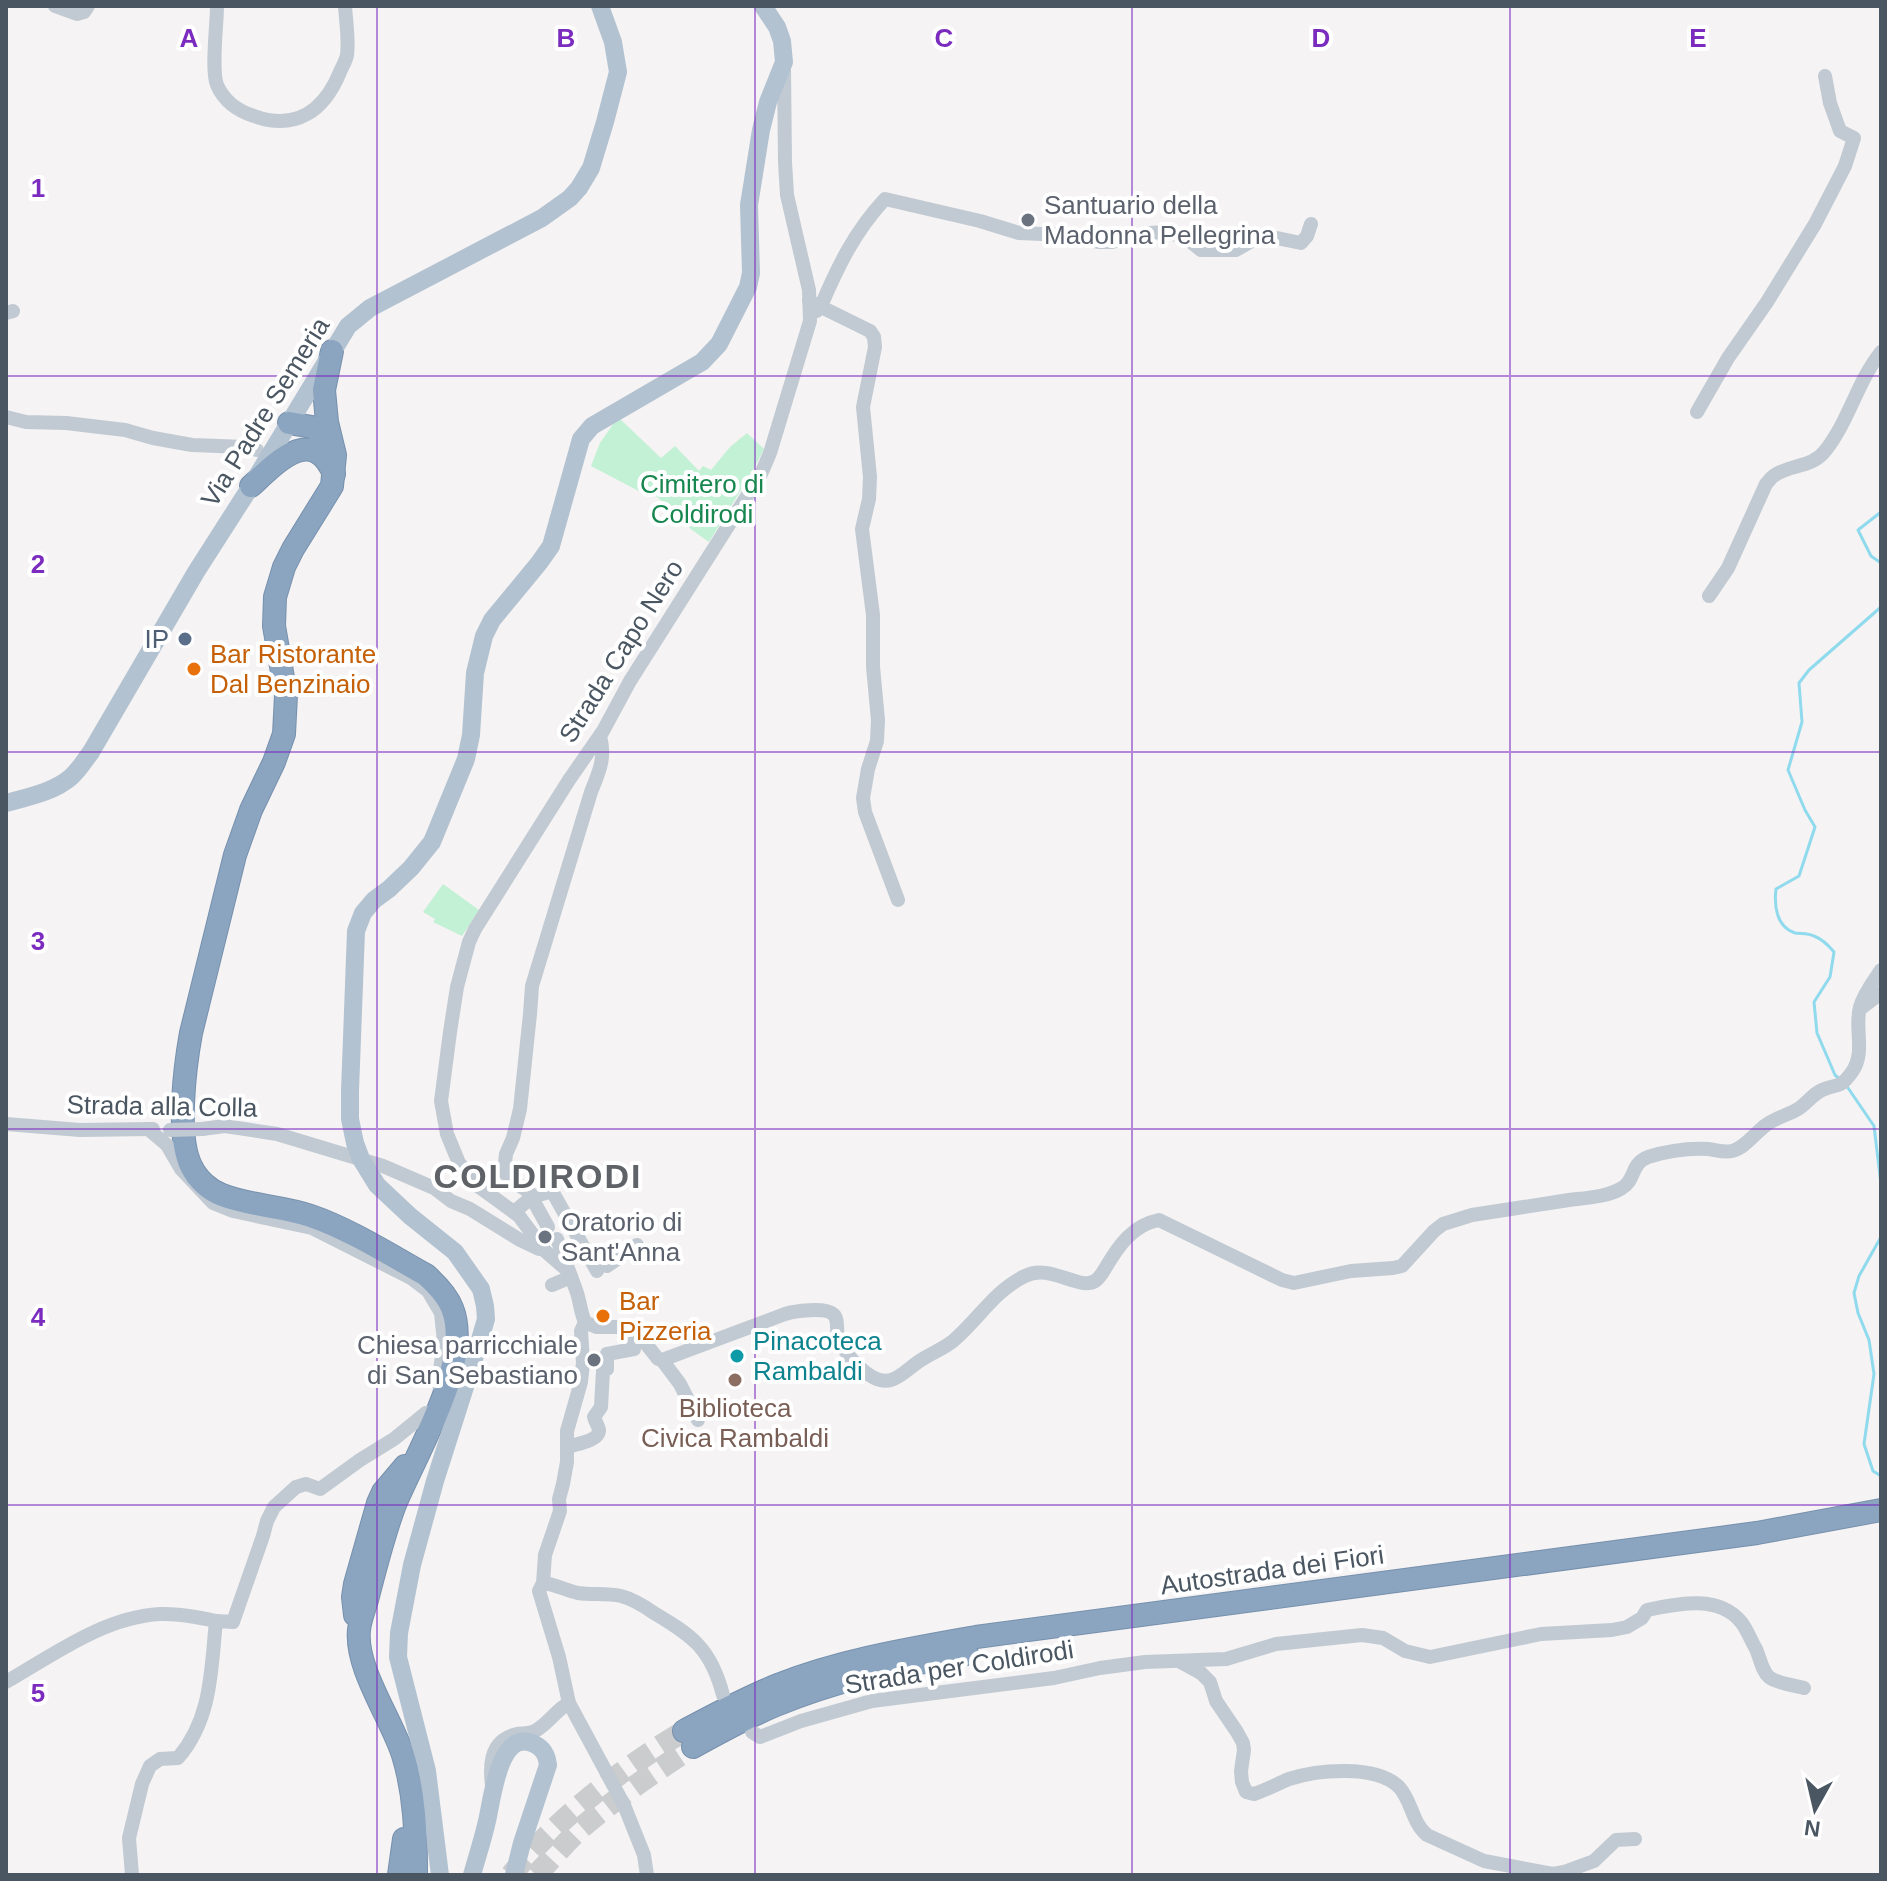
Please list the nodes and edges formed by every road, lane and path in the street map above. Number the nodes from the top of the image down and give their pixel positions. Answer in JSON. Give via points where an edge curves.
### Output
{"nodes":[{"id":1,"x":55,"y":6,"type":"edge"},
{"id":2,"x":88,"y":6,"type":"edge"},
{"id":3,"x":217,"y":6,"type":"edge"},
{"id":4,"x":345,"y":6,"type":"edge"},
{"id":5,"x":600,"y":6,"type":"edge"},
{"id":6,"x":763,"y":6,"type":"edge"},
{"id":7,"x":784,"y":62,"type":"junction"},
{"id":8,"x":1825,"y":76,"type":"dead end"},
{"id":9,"x":1311,"y":224,"type":"dead end"},
{"id":10,"x":815,"y":303,"type":"junction"},
{"id":11,"x":332,"y":351,"type":"junction"},
{"id":12,"x":1881,"y":352,"type":"edge"},
{"id":13,"x":1697,"y":412,"type":"dead end"},
{"id":14,"x":6,"y":417,"type":"edge"},
{"id":15,"x":289,"y":423,"type":"junction"},
{"id":16,"x":322,"y":444,"type":"junction"},
{"id":17,"x":257,"y":450,"type":"dead end"},
{"id":18,"x":251,"y":486,"type":"junction"},
{"id":19,"x":1709,"y":596,"type":"dead end"},
{"id":20,"x":600,"y":736,"type":"junction"},
{"id":21,"x":6,"y":803,"type":"edge"},
{"id":22,"x":898,"y":900,"type":"dead end"},
{"id":23,"x":1881,"y":970,"type":"edge"},
{"id":24,"x":1881,"y":993,"type":"edge"},
{"id":25,"x":1860,"y":1009,"type":"junction"},
{"id":26,"x":6,"y":1124,"type":"edge"},
{"id":27,"x":148,"y":1129,"type":"junction"},
{"id":28,"x":361,"y":1159,"type":"junction"},
{"id":29,"x":532,"y":1197,"type":"junction"},
{"id":30,"x":514,"y":1212,"type":"junction"},
{"id":31,"x":637,"y":1245,"type":"dead end"},
{"id":32,"x":545,"y":1251,"type":"junction"},
{"id":33,"x":601,"y":1269,"type":"junction"},
{"id":34,"x":570,"y":1277,"type":"junction"},
{"id":35,"x":552,"y":1285,"type":"dead end"},
{"id":36,"x":585,"y":1322,"type":"junction"},
{"id":37,"x":628,"y":1329,"type":"junction"},
{"id":38,"x":662,"y":1360,"type":"junction"},
{"id":39,"x":461,"y":1397,"type":"junction"},
{"id":40,"x":451,"y":1414,"type":"dead end"},
{"id":41,"x":698,"y":1420,"type":"dead end"},
{"id":42,"x":568,"y":1447,"type":"junction"},
{"id":43,"x":1881,"y":1510,"type":"edge"},
{"id":44,"x":1881,"y":1524,"type":"edge"},
{"id":45,"x":543,"y":1583,"type":"junction"},
{"id":46,"x":216,"y":1621,"type":"junction"},
{"id":47,"x":1178,"y":1660,"type":"junction"},
{"id":48,"x":6,"y":1682,"type":"edge"},
{"id":49,"x":1804,"y":1688,"type":"dead end"},
{"id":50,"x":723,"y":1695,"type":"dead end"},
{"id":51,"x":569,"y":1703,"type":"junction"},
{"id":52,"x":752,"y":1732,"type":"dead end"},
{"id":53,"x":407,"y":1774,"type":"junction"},
{"id":54,"x":493,"y":1789,"type":"junction"},
{"id":55,"x":1635,"y":1839,"type":"dead end"},
{"id":56,"x":132,"y":1875,"type":"edge"},
{"id":57,"x":399,"y":1875,"type":"edge"},
{"id":58,"x":414,"y":1875,"type":"edge"},
{"id":59,"x":440,"y":1875,"type":"edge"},
{"id":60,"x":472,"y":1875,"type":"edge"},
{"id":61,"x":514,"y":1875,"type":"edge"},
{"id":62,"x":647,"y":1875,"type":"edge"}],
"edges":[{"from":1,"to":2,"type":"street","via":[[77,14]]},
{"from":3,"to":4,"type":"street","via":[[216,84],[242,112],[278,121],[316,110],[333,89],[347,56]]},
{"from":5,"to":11,"type":"main road","name":"Via Padre Semeria","via":[[618,72],[591,168],[579,188],[542,218],[370,308],[348,326]]},
{"from":6,"to":7,"type":"main road","via":[[777,27]]},
{"from":7,"to":10,"type":"street","via":[[787,195]]},
{"from":7,"to":28,"type":"main road","via":[[761,130],[749,205],[751,273],[743,298],[719,344],[702,362],[592,426],[581,439],[551,546],[484,636],[466,759],[432,842],[374,900],[356,931],[350,1119]]},
{"from":8,"to":13,"type":"street","via":[[1840,131],[1854,138],[1845,166],[1815,224]]},
{"from":9,"to":10,"type":"street","name":"Strada Capo Nero","via":[[1301,243],[1262,235],[1236,250],[1201,250],[1167,232],[1112,242],[1019,233],[885,199],[858,231]]},
{"from":10,"to":20,"type":"street","name":"Strada Capo Nero","via":[[761,474]]},
{"from":10,"to":22,"type":"street","via":[[874,337],[863,407],[870,477],[862,529],[878,720],[863,798]]},
{"from":11,"to":15,"type":"main road","name":"Via Padre Semeria"},
{"from":11,"to":16,"type":"highway"},
{"from":12,"to":19,"type":"street","via":[[1825,451],[1815,462],[1776,474],[1766,484],[1728,568]]},
{"from":14,"to":17,"type":"street"},
{"from":15,"to":16,"type":"highway","via":[[312,427]]},
{"from":15,"to":18,"type":"main road","name":"Via Padre Semeria"},
{"from":16,"to":18,"type":"highway","via":[[283,457]]},
{"from":16,"to":53,"type":"highway","via":[[334,474],[330,491],[293,549],[275,597],[274,626],[286,695],[284,734],[235,855],[191,1033],[185,1143],[198,1178],[218,1194],[326,1222],[426,1275],[452,1308],[457,1347],[440,1407],[424,1444],[378,1503],[353,1597],[363,1662]]},
{"from":18,"to":21,"type":"main road","name":"Via Padre Semeria","via":[[91,752],[73,775],[50,790]]},
{"from":20,"to":29,"type":"street","via":[[600,768],[532,986],[520,1109],[504,1162],[504,1172]]},
{"from":20,"to":30,"type":"street","name":"Strada Capo Nero","via":[[475,929],[457,987],[441,1101],[447,1134],[468,1175]]},
{"from":23,"to":25,"type":"street"},
{"from":24,"to":25,"type":"street"},
{"from":25,"to":38,"type":"street","via":[[1860,1054],[1853,1071],[1839,1086],[1825,1088],[1767,1124],[1737,1150],[1684,1149],[1649,1157],[1616,1191],[1454,1220],[1434,1231],[1402,1266],[1294,1283],[1159,1220],[1130,1234],[1093,1283],[1049,1273],[1025,1276],[994,1297],[952,1341],[887,1381],[860,1368],[845,1351],[836,1318],[828,1311],[795,1311]]},
{"from":26,"to":27,"type":"street","name":"Strada alla Colla"},
{"from":27,"to":28,"type":"street","name":"Strada alla Colla","bridge":true,"via":[[225,1126],[277,1134]]},
{"from":27,"to":46,"type":"street","via":[[213,1203],[312,1228],[411,1278],[428,1291],[441,1313],[444,1342],[429,1412],[328,1485],[320,1489],[306,1484],[286,1495],[267,1521],[233,1622]]},
{"from":28,"to":32,"type":"street","name":"Strada alla Colla","via":[[434,1188]]},
{"from":28,"to":39,"type":"main road","via":[[377,1185],[455,1252],[481,1289],[486,1319]]},
{"from":29,"to":30,"type":"street"},
{"from":29,"to":33,"type":"street","via":[[552,1191]]},
{"from":29,"to":34,"type":"street"},
{"from":30,"to":32,"type":"street","name":"Strada Capo Nero"},
{"from":31,"to":33,"type":"street"},
{"from":32,"to":34,"type":"street","name":"Strada Capo Nero"},
{"from":33,"to":34,"type":"street"},
{"from":34,"to":35,"type":"street"},
{"from":34,"to":36,"type":"street"},
{"from":36,"to":37,"type":"street"},
{"from":36,"to":42,"type":"street","via":[[581,1382],[567,1431]]},
{"from":37,"to":38,"type":"street"},
{"from":37,"to":42,"type":"street","via":[[634,1349],[607,1354],[601,1407],[594,1417],[598,1435]]},
{"from":38,"to":41,"type":"street"},
{"from":39,"to":40,"type":"street"},
{"from":39,"to":59,"type":"main road","via":[[412,1565],[398,1657],[427,1771]]},
{"from":42,"to":45,"type":"street"},
{"from":43,"to":44,"type":"highway","name":"Autostrada dei Fiori","via":[[1757,1533],[976,1637],[890,1653],[779,1684],[719,1712],[688,1739],[787,1701],[928,1661],[1694,1555]]},
{"from":45,"to":50,"type":"street","via":[[574,1593],[625,1597],[685,1631],[701,1646]]},
{"from":45,"to":51,"type":"street","via":[[540,1600]]},
{"from":46,"to":48,"type":"street","via":[[162,1613],[139,1616],[102,1628]]},
{"from":46,"to":56,"type":"street","via":[[211,1688],[193,1737],[178,1758],[150,1766],[142,1784],[129,1838]]},
{"from":47,"to":49,"type":"street","name":"Strada per Coldirodi","via":[[1226,1659],[1276,1644],[1362,1635],[1430,1657],[1541,1634],[1627,1627],[1647,1610],[1695,1603],[1728,1611],[1741,1622],[1766,1674]]},
{"from":47,"to":52,"type":"street","name":"Strada per Coldirodi","via":[[872,1701],[760,1737]]},
{"from":47,"to":55,"type":"street","via":[[1208,1678],[1237,1732],[1248,1794],[1303,1775],[1375,1774],[1399,1787],[1427,1835],[1484,1861],[1543,1873],[1587,1864],[1616,1840]]},
{"from":51,"to":54,"type":"street","via":[[532,1733],[500,1743],[490,1763]]},
{"from":51,"to":62,"type":"street","via":[[624,1805]]},
{"from":53,"to":57,"type":"highway"},
{"from":53,"to":58,"type":"highway","via":[[415,1816]]},
{"from":54,"to":60,"type":"main road"},
{"from":54,"to":61,"type":"main road","via":[[513,1746],[533,1743],[544,1751],[548,1765]]}]}
